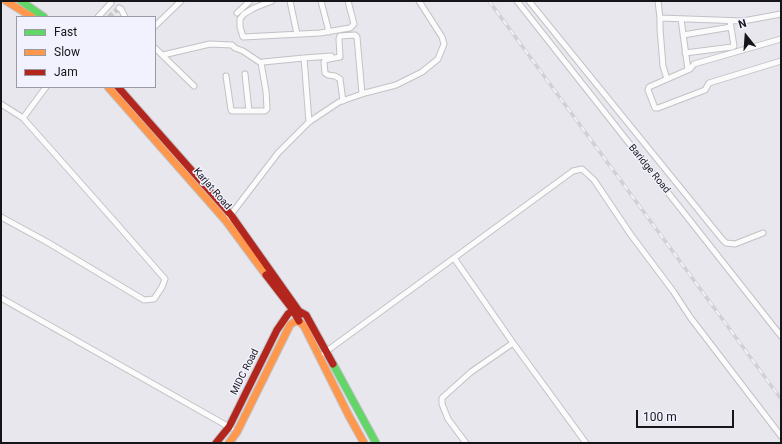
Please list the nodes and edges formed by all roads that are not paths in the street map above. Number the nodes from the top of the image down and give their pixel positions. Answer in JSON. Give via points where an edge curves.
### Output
{"nodes":[{"id":1,"x":6,"y":1,"type":"edge"},
{"id":2,"x":22,"y":1,"type":"edge"},
{"id":3,"x":181,"y":1,"type":"edge"},
{"id":4,"x":250,"y":1,"type":"edge"},
{"id":5,"x":272,"y":1,"type":"edge"},
{"id":6,"x":290,"y":1,"type":"edge"},
{"id":7,"x":320,"y":1,"type":"edge"},
{"id":8,"x":348,"y":1,"type":"edge"},
{"id":9,"x":419,"y":1,"type":"edge"},
{"id":10,"x":517,"y":1,"type":"edge"},
{"id":11,"x":529,"y":1,"type":"edge"},
{"id":12,"x":658,"y":1,"type":"edge"},
{"id":13,"x":111,"y":3,"type":"dead end"},
{"id":14,"x":18,"y":8,"type":"junction"},
{"id":15,"x":119,"y":8,"type":"dead end"},
{"id":16,"x":237,"y":13,"type":"dead end"},
{"id":17,"x":781,"y":14,"type":"edge"},
{"id":18,"x":30,"y":16,"type":"edge"},
{"id":19,"x":43,"y":16,"type":"edge"},
{"id":20,"x":99,"y":16,"type":"edge"},
{"id":21,"x":124,"y":16,"type":"edge"},
{"id":22,"x":660,"y":18,"type":"junction"},
{"id":23,"x":681,"y":19,"type":"junction"},
{"id":24,"x":730,"y":21,"type":"junction"},
{"id":25,"x":156,"y":25,"type":"edge"},
{"id":26,"x":731,"y":27,"type":"junction"},
{"id":27,"x":329,"y":32,"type":"junction"},
{"id":28,"x":297,"y":34,"type":"junction"},
{"id":29,"x":683,"y":35,"type":"junction"},
{"id":30,"x":781,"y":39,"type":"edge"},
{"id":31,"x":156,"y":49,"type":"edge"},
{"id":32,"x":686,"y":53,"type":"junction"},
{"id":33,"x":163,"y":55,"type":"junction"},
{"id":34,"x":340,"y":55,"type":"junction"},
{"id":35,"x":304,"y":58,"type":"junction"},
{"id":36,"x":781,"y":61,"type":"edge"},
{"id":37,"x":264,"y":62,"type":"dead end"},
{"id":38,"x":688,"y":70,"type":"junction"},
{"id":39,"x":245,"y":74,"type":"dead end"},
{"id":40,"x":226,"y":76,"type":"dead end"},
{"id":41,"x":667,"y":79,"type":"junction"},
{"id":42,"x":194,"y":86,"type":"dead end"},
{"id":43,"x":45,"y":88,"type":"edge"},
{"id":44,"x":109,"y":88,"type":"edge"},
{"id":45,"x":119,"y":88,"type":"edge"},
{"id":46,"x":362,"y":94,"type":"junction"},
{"id":47,"x":343,"y":101,"type":"junction"},
{"id":48,"x":1,"y":104,"type":"edge"},
{"id":49,"x":249,"y":111,"type":"junction"},
{"id":50,"x":23,"y":118,"type":"junction"},
{"id":51,"x":309,"y":122,"type":"junction"},
{"id":52,"x":1,"y":217,"type":"edge"},
{"id":53,"x":228,"y":218,"type":"junction"},
{"id":54,"x":763,"y":233,"type":"dead end"},
{"id":55,"x":454,"y":258,"type":"junction"},
{"id":56,"x":1,"y":298,"type":"edge"},
{"id":57,"x":296,"y":311,"type":"junction"},
{"id":58,"x":300,"y":322,"type":"junction"},
{"id":59,"x":781,"y":336,"type":"edge"},
{"id":60,"x":513,"y":343,"type":"junction"},
{"id":61,"x":326,"y":352,"type":"junction"},
{"id":62,"x":320,"y":356,"type":"junction"},
{"id":63,"x":229,"y":427,"type":"junction"},
{"id":64,"x":237,"y":432,"type":"junction"},
{"id":65,"x":781,"y":436,"type":"edge"},
{"id":66,"x":216,"y":443,"type":"edge"},
{"id":67,"x":229,"y":443,"type":"edge"},
{"id":68,"x":364,"y":443,"type":"edge"},
{"id":69,"x":376,"y":443,"type":"edge"},
{"id":70,"x":466,"y":443,"type":"edge"},
{"id":71,"x":586,"y":443,"type":"edge"}],
"edges":[{"from":1,"to":14,"type":"main road"},
{"from":2,"to":14,"type":"street"},
{"from":2,"to":19,"type":"main road"},
{"from":3,"to":25,"type":"street"},
{"from":4,"to":16,"type":"street"},
{"from":5,"to":28,"type":"street","via":[[244,14],[240,19],[243,37]]},
{"from":6,"to":28,"type":"street"},
{"from":7,"to":27,"type":"street"},
{"from":8,"to":27,"type":"street","via":[[353,26]]},
{"from":9,"to":46,"type":"street","via":[[442,36],[444,44],[438,59],[422,72],[396,85]]},
{"from":10,"to":59,"type":"street","name":"Baridge Road"},
{"from":11,"to":54,"type":"street","via":[[726,243],[735,244]]},
{"from":12,"to":22,"type":"street"},
{"from":13,"to":20,"type":"street"},
{"from":14,"to":18,"type":"main road"},
{"from":15,"to":21,"type":"street"},
{"from":17,"to":24,"type":"street"},
{"from":22,"to":23,"type":"street"},
{"from":22,"to":41,"type":"street","via":[[663,66]]},
{"from":23,"to":24,"type":"street"},
{"from":23,"to":29,"type":"street"},
{"from":24,"to":26,"type":"street"},
{"from":26,"to":29,"type":"street"},
{"from":26,"to":32,"type":"street","via":[[734,46]]},
{"from":27,"to":28,"type":"street"},
{"from":29,"to":32,"type":"street"},
{"from":30,"to":38,"type":"street","via":[[694,64]]},
{"from":31,"to":33,"type":"street"},
{"from":32,"to":38,"type":"street"},
{"from":33,"to":42,"type":"street"},
{"from":33,"to":49,"type":"street","via":[[220,44],[232,45],[256,59],[261,63],[263,70],[267,109]]},
{"from":34,"to":35,"type":"street"},
{"from":34,"to":46,"type":"street","via":[[340,36],[356,35]]},
{"from":34,"to":47,"type":"street","via":[[324,62],[326,73],[340,79]]},
{"from":35,"to":37,"type":"street"},
{"from":35,"to":51,"type":"street"},
{"from":36,"to":41,"type":"street","via":[[709,83],[705,90],[655,108],[649,87]]},
{"from":38,"to":41,"type":"street"},
{"from":39,"to":49,"type":"street"},
{"from":40,"to":49,"type":"street","via":[[231,110]]},
{"from":43,"to":50,"type":"street"},
{"from":44,"to":53,"type":"main road","name":"Karjat Road"},
{"from":45,"to":53,"type":"main road","name":"Karjat Road"},
{"from":46,"to":47,"type":"street"},
{"from":47,"to":51,"type":"street"},
{"from":48,"to":50,"type":"street"},
{"from":50,"to":52,"type":"street","via":[[165,279],[162,287],[154,299],[144,300]]},
{"from":51,"to":53,"type":"street","via":[[278,153]]},
{"from":53,"to":57,"type":"main road","name":"Karjat Road"},
{"from":55,"to":60,"type":"street"},
{"from":55,"to":61,"type":"street"},
{"from":55,"to":65,"type":"street","via":[[573,170],[582,169],[594,180],[690,317]]},
{"from":56,"to":63,"type":"street"},
{"from":57,"to":58,"type":"main road","name":"Karjat Road"},
{"from":57,"to":61,"type":"main road","name":"Karjat Road","via":[[306,315]]},
{"from":57,"to":63,"type":"main road","name":"MIDC Road","via":[[288,314],[277,330]]},
{"from":58,"to":62,"type":"main road","name":"Karjat Road"},
{"from":58,"to":64,"type":"main road","name":"MIDC Road","via":[[290,325]]},
{"from":60,"to":70,"type":"street","via":[[471,372],[442,398],[448,420]]},
{"from":60,"to":71,"type":"street"},
{"from":61,"to":62,"type":"street"},
{"from":61,"to":69,"type":"main road","name":"Karjat Road"},
{"from":62,"to":68,"type":"main road","name":"Karjat Road"},
{"from":63,"to":64,"type":"street"},
{"from":63,"to":66,"type":"main road","name":"MIDC Road"},
{"from":64,"to":67,"type":"main road","name":"MIDC Road"}]}
